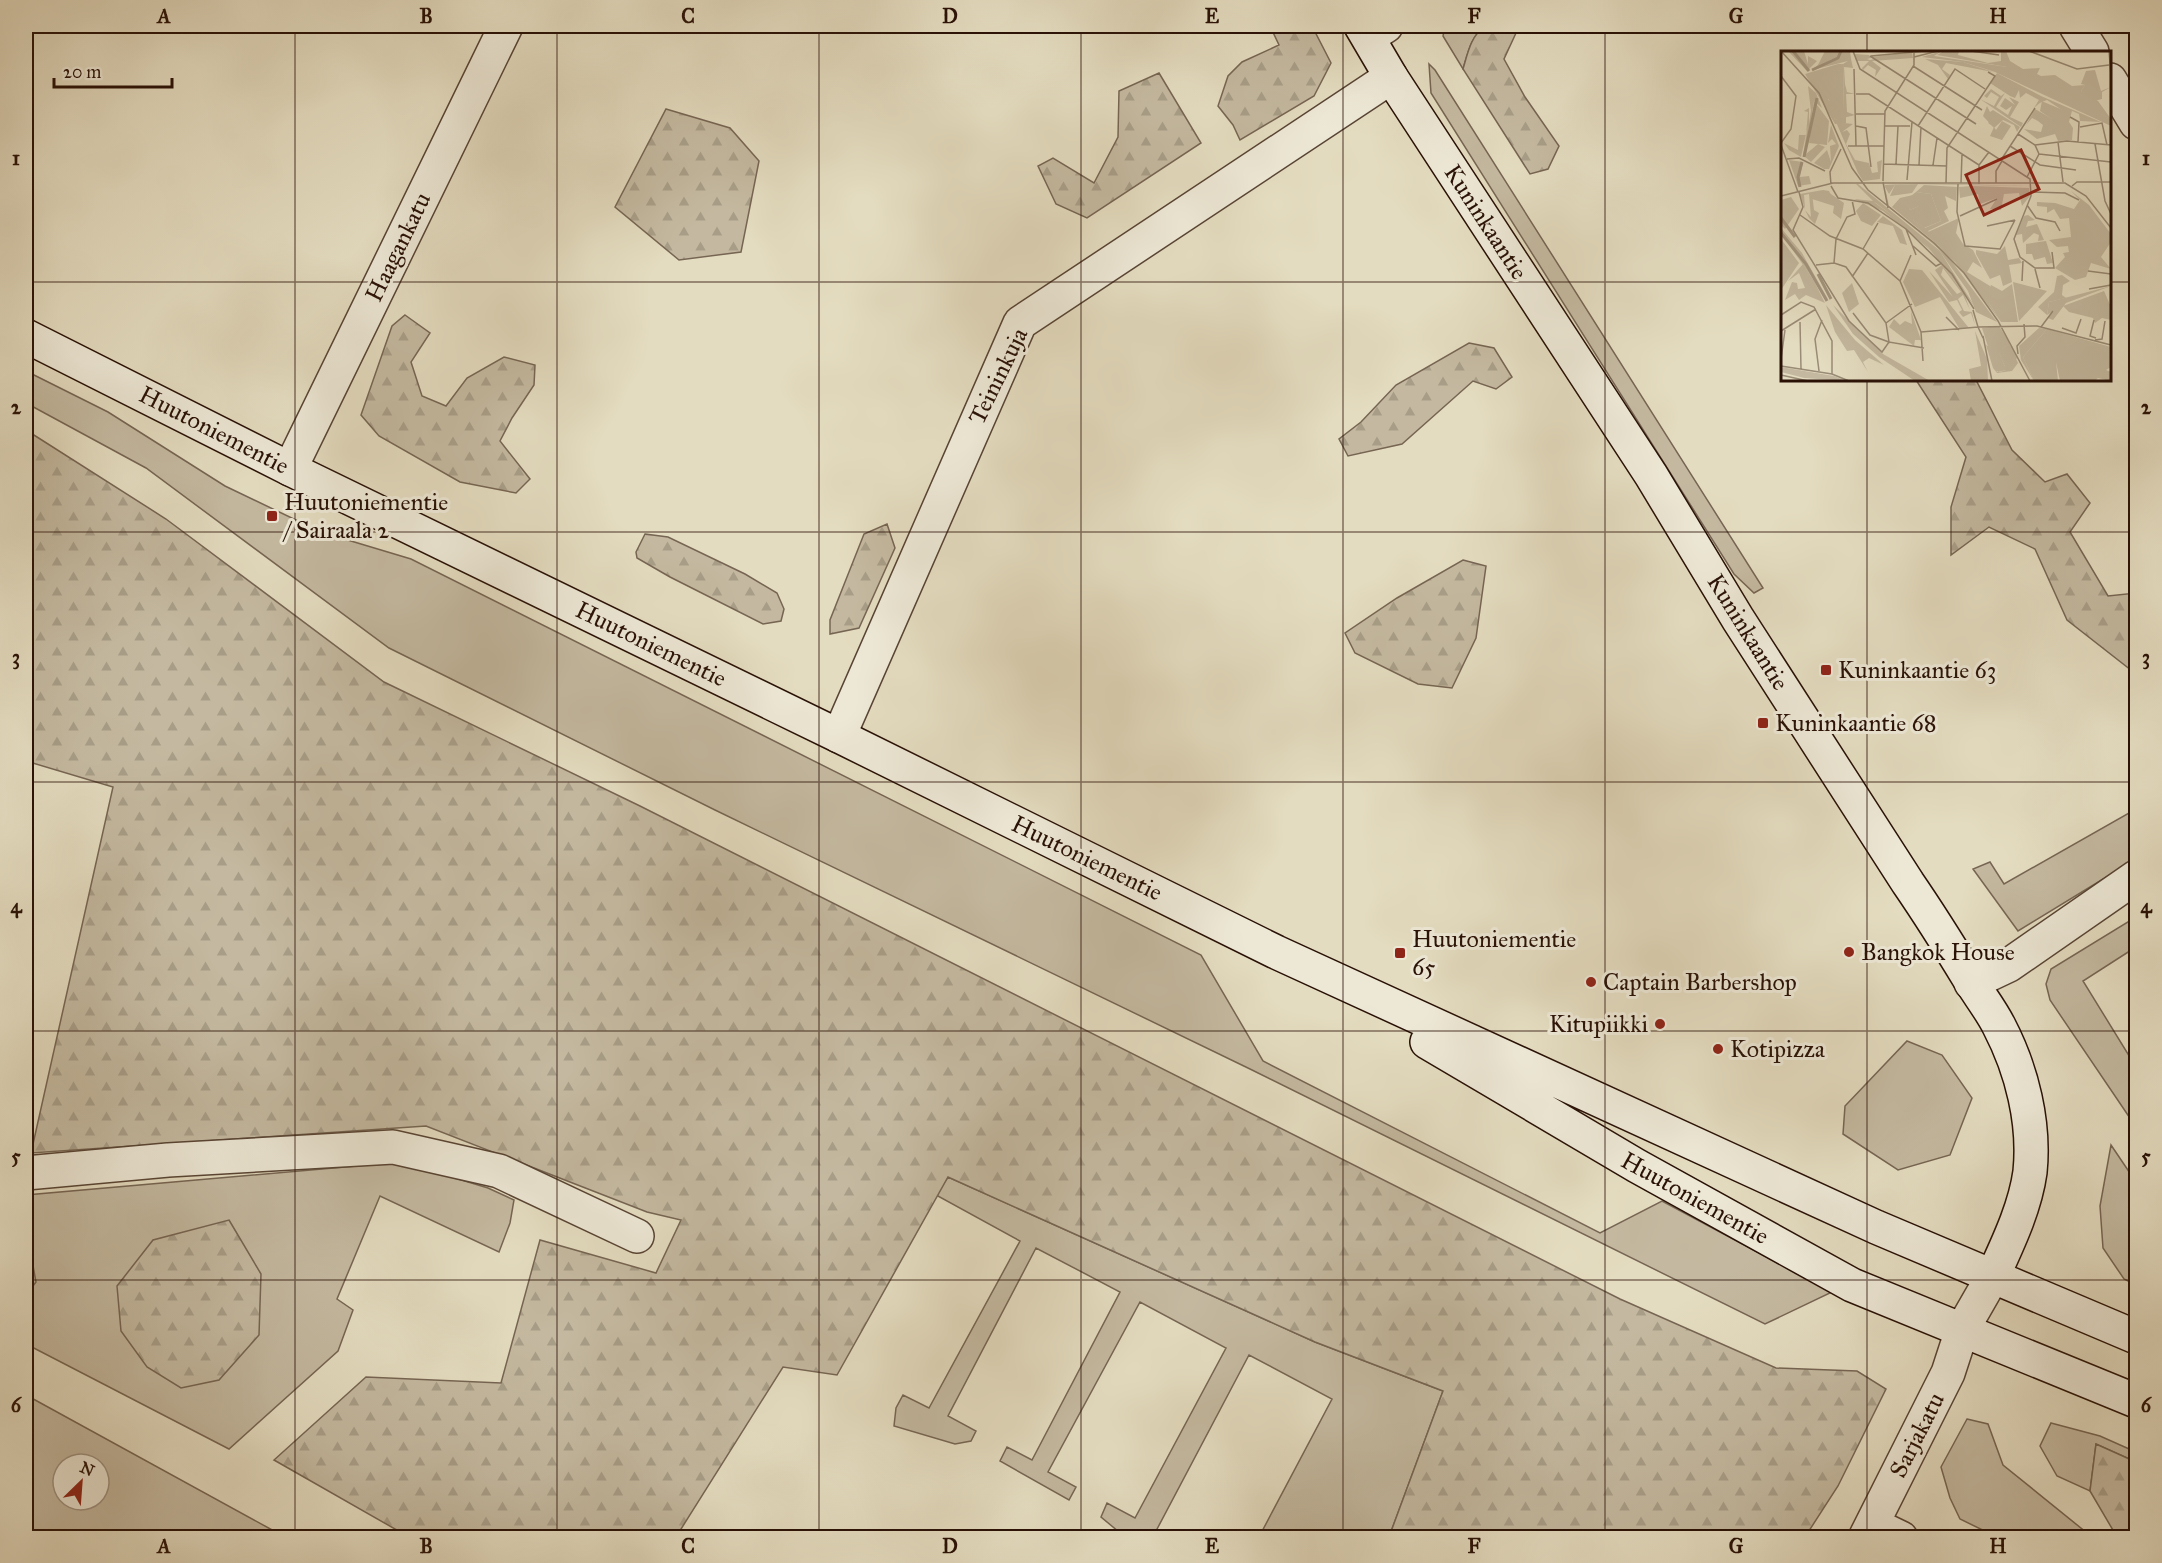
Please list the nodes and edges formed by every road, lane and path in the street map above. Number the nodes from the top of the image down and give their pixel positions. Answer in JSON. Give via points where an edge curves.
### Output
{"nodes":[{"id":1,"x":506,"y":26,"type":"edge"},
{"id":2,"x":2076,"y":26,"type":"edge"},
{"id":3,"x":1372,"y":29,"type":"edge"},
{"id":4,"x":2091,"y":51,"type":"edge"},
{"id":5,"x":1391,"y":77,"type":"junction"},
{"id":6,"x":2111,"y":83,"type":"edge"},
{"id":7,"x":2136,"y":123,"type":"edge"},
{"id":8,"x":26,"y":336,"type":"edge"},
{"id":9,"x":290,"y":469,"type":"junction"},
{"id":10,"x":838,"y":736,"type":"junction"},
{"id":11,"x":2136,"y":877,"type":"edge"},
{"id":12,"x":1276,"y":952,"type":"junction"},
{"id":13,"x":1971,"y":983,"type":"junction"},
{"id":14,"x":26,"y":1173,"type":"edge"},
{"id":15,"x":637,"y":1236,"type":"dead end"},
{"id":16,"x":1993,"y":1276,"type":"junction"},
{"id":17,"x":1962,"y":1330,"type":"junction"},
{"id":18,"x":2136,"y":1337,"type":"edge"},
{"id":19,"x":2136,"y":1401,"type":"edge"},
{"id":20,"x":1869,"y":1531,"type":"edge"},
{"id":21,"x":1901,"y":1538,"type":"edge"}],
"edges":[{"from":1,"to":9,"type":"street","name":"Haagankatu"},
{"from":2,"to":4,"type":"street"},
{"from":3,"to":5,"type":"street","name":"Kuninkaantie"},
{"from":5,"to":10,"type":"street","name":"Teininkuja","via":[[1020,323]]},
{"from":5,"to":13,"type":"street","name":"Kuninkaantie","via":[[1651,475],[1738,619]]},
{"from":6,"to":7,"type":"street"},
{"from":8,"to":9,"type":"street","name":"Huutoniementie"},
{"from":9,"to":10,"type":"street","name":"Huutoniementie"},
{"from":10,"to":12,"type":"street","name":"Huutoniementie"},
{"from":11,"to":13,"type":"street","via":[[2009,965]]},
{"from":12,"to":16,"type":"street","name":"Huutoniementie","via":[[1876,1227]]},
{"from":12,"to":17,"type":"street","name":"Huutoniementie","via":[[1637,1166],[1852,1285]]},
{"from":13,"to":16,"type":"street","name":"Kuninkaantie","via":[[1999,1026],[2020,1076],[2032,1136],[2025,1192],[2015,1227]]},
{"from":14,"to":15,"type":"street","via":[[393,1146],[499,1171]]},
{"from":16,"to":17,"type":"street","name":"Kuninkaantie"},
{"from":16,"to":18,"type":"street","name":"Huutoniementie"},
{"from":17,"to":19,"type":"street","name":"Huutoniementie"},
{"from":17,"to":20,"type":"street","name":"Sarjakatu","via":[[1948,1373]]},
{"from":20,"to":21,"type":"street"}]}
